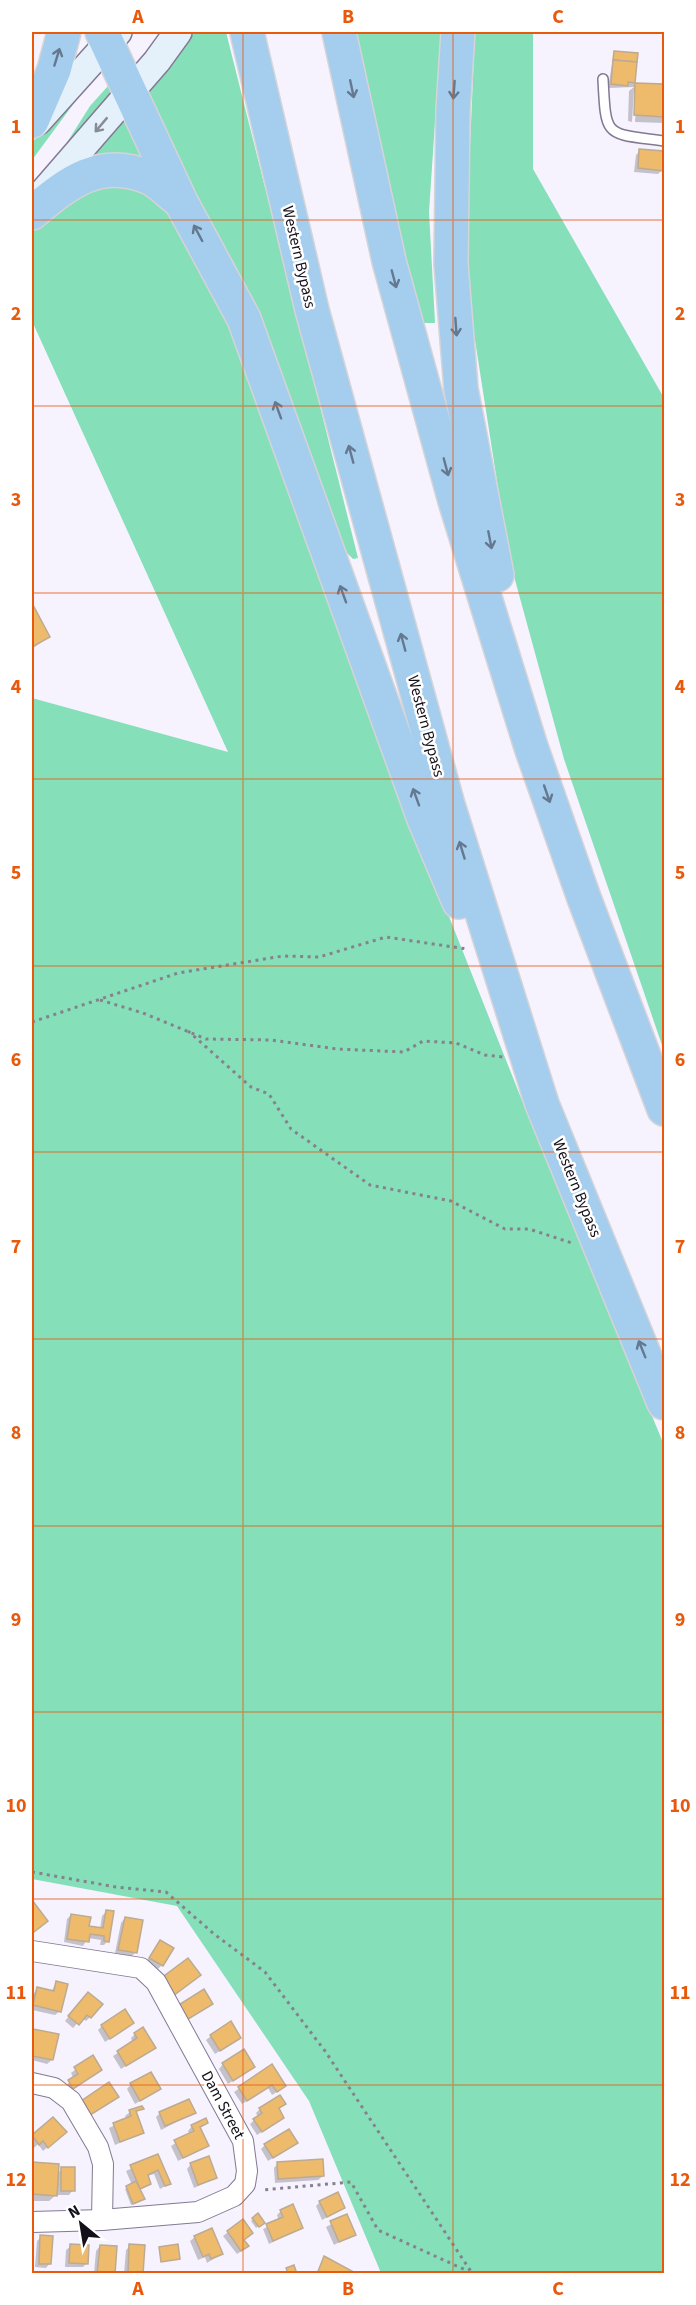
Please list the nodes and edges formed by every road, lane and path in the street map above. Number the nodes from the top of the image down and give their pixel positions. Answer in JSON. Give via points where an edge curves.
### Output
{"nodes":[{"id":1,"x":64,"y":32,"type":"edge"},
{"id":2,"x":178,"y":32,"type":"edge"},
{"id":3,"x":339,"y":32,"type":"edge"},
{"id":4,"x":458,"y":32,"type":"edge"},
{"id":5,"x":109,"y":35,"type":"edge"},
{"id":6,"x":249,"y":43,"type":"edge"},
{"id":7,"x":603,"y":79,"type":"dead end"},
{"id":8,"x":129,"y":91,"type":"junction"},
{"id":9,"x":32,"y":121,"type":"edge"},
{"id":10,"x":32,"y":128,"type":"edge"},
{"id":11,"x":664,"y":141,"type":"edge"},
{"id":12,"x":181,"y":202,"type":"junction"},
{"id":13,"x":32,"y":206,"type":"edge"},
{"id":14,"x":32,"y":213,"type":"edge"},
{"id":15,"x":531,"y":747,"type":"junction"},
{"id":16,"x":478,"y":950,"type":"junction"},
{"id":17,"x":98,"y":999,"type":"junction"},
{"id":18,"x":32,"y":1022,"type":"edge"},
{"id":19,"x":188,"y":1031,"type":"junction"},
{"id":20,"x":524,"y":1059,"type":"junction"},
{"id":21,"x":542,"y":1104,"type":"junction"},
{"id":22,"x":664,"y":1109,"type":"edge"},
{"id":23,"x":602,"y":1251,"type":"junction"},
{"id":24,"x":664,"y":1403,"type":"edge"},
{"id":25,"x":32,"y":1872,"type":"edge"},
{"id":26,"x":32,"y":1951,"type":"edge"},
{"id":27,"x":32,"y":2082,"type":"edge"},
{"id":28,"x":239,"y":2192,"type":"junction"},
{"id":29,"x":102,"y":2220,"type":"junction"},
{"id":30,"x":32,"y":2222,"type":"edge"},
{"id":31,"x":472,"y":2273,"type":"edge"}],
"edges":[{"from":9,"to":1,"type":"highway","one_way":true,"via":[[54,70]]},
{"from":2,"to":8,"type":"main road"},
{"from":3,"to":15,"type":"highway","one_way":true,"via":[[389,261]]},
{"from":4,"to":15,"type":"highway","one_way":true,"via":[[452,264],[461,389]]},
{"from":5,"to":8,"type":"highway"},
{"from":5,"to":10,"type":"main road"},
{"from":21,"to":6,"type":"highway","name":"Western Bypass","one_way":true,"via":[[448,805],[312,310]]},
{"from":7,"to":11,"type":"lane","via":[[608,127],[631,137]]},
{"from":8,"to":12,"type":"highway"},
{"from":8,"to":13,"type":"main road","one_way":true},
{"from":12,"to":14,"type":"highway","via":[[151,178],[121,170],[92,172],[74,179]]},
{"from":16,"to":12,"type":"highway","one_way":true,"via":[[424,819],[244,319]]},
{"from":15,"to":22,"type":"highway","one_way":true},
{"from":16,"to":17,"type":"path","via":[[386,937],[319,957],[283,956],[178,973]]},
{"from":16,"to":20,"type":"highway"},
{"from":17,"to":18,"type":"path"},
{"from":17,"to":19,"type":"path"},
{"from":19,"to":20,"type":"path","via":[[206,1039],[271,1040],[361,1051],[404,1052],[423,1041],[456,1043],[485,1055]]},
{"from":19,"to":23,"type":"path","via":[[251,1087],[269,1094],[291,1129],[370,1185],[452,1201],[505,1229],[528,1229]]},
{"from":20,"to":21,"type":"highway"},
{"from":21,"to":23,"type":"highway","name":"Western Bypass"},
{"from":24,"to":23,"type":"highway","name":"Western Bypass","one_way":true},
{"from":25,"to":31,"type":"path","via":[[166,1892],[265,1972],[325,2050]]},
{"from":26,"to":28,"type":"street","name":"Dam Street","via":[[141,1968],[156,1982],[243,2141],[247,2171]]},
{"from":27,"to":29,"type":"street","via":[[54,2088],[71,2101],[98,2147],[103,2164]]},
{"from":28,"to":29,"type":"street","via":[[198,2212]]},
{"from":28,"to":31,"type":"path","via":[[351,2182],[378,2230]]},
{"from":29,"to":30,"type":"street"}]}
